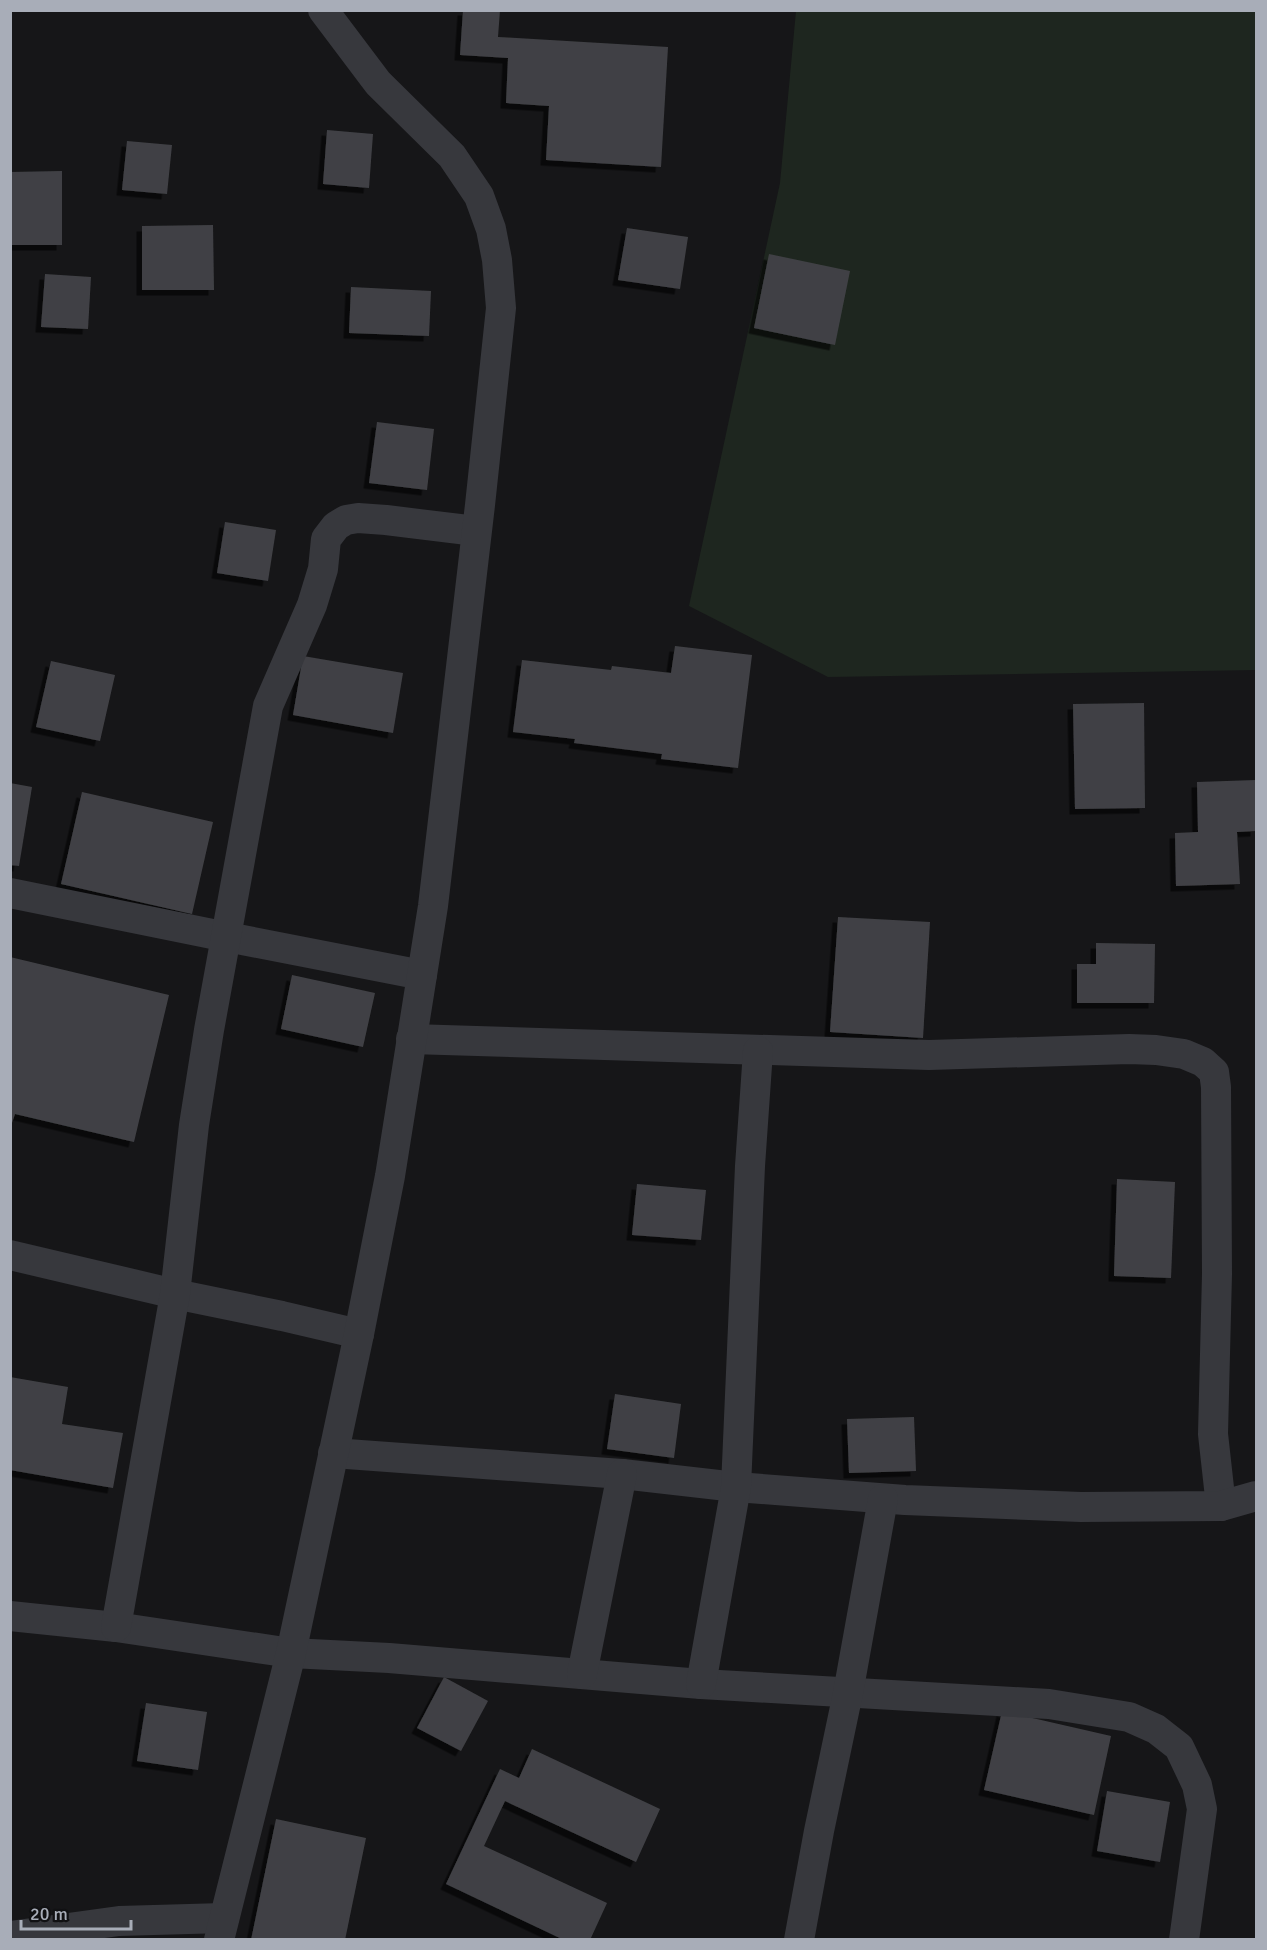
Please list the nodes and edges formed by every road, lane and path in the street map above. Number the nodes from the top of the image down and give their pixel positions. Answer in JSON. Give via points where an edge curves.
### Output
{"nodes":[{"id":1,"x":323,"y":10,"type":"edge"},
{"id":2,"x":476,"y":531,"type":"junction"},
{"id":3,"x":10,"y":893,"type":"edge"},
{"id":4,"x":227,"y":938,"type":"junction"},
{"id":5,"x":422,"y":975,"type":"junction"},
{"id":6,"x":411,"y":1039,"type":"junction"},
{"id":7,"x":758,"y":1051,"type":"junction"},
{"id":8,"x":10,"y":1255,"type":"edge"},
{"id":9,"x":175,"y":1294,"type":"junction"},
{"id":10,"x":359,"y":1334,"type":"junction"},
{"id":11,"x":333,"y":1453,"type":"junction"},
{"id":12,"x":622,"y":1474,"type":"junction"},
{"id":13,"x":736,"y":1487,"type":"junction"},
{"id":14,"x":1257,"y":1496,"type":"edge"},
{"id":15,"x":884,"y":1499,"type":"junction"},
{"id":16,"x":1221,"y":1506,"type":"junction"},
{"id":17,"x":10,"y":1616,"type":"edge"},
{"id":18,"x":116,"y":1627,"type":"junction"},
{"id":19,"x":291,"y":1653,"type":"junction"},
{"id":20,"x":582,"y":1674,"type":"junction"},
{"id":21,"x":701,"y":1684,"type":"junction"},
{"id":22,"x":848,"y":1693,"type":"junction"},
{"id":23,"x":222,"y":1929,"type":"edge"},
{"id":24,"x":10,"y":1936,"type":"edge"},
{"id":25,"x":799,"y":1940,"type":"edge"},
{"id":26,"x":1184,"y":1940,"type":"edge"}],
"edges":[{"from":1,"to":2,"type":"street","via":[[378,83],[452,156],[479,196],[491,229],[501,308]]},
{"from":2,"to":4,"type":"street","via":[[358,518],[336,526],[326,539],[323,569],[312,605],[268,706]]},
{"from":2,"to":5,"type":"street"},
{"from":3,"to":4,"type":"street"},
{"from":4,"to":5,"type":"street"},
{"from":4,"to":9,"type":"street","via":[[194,1125]]},
{"from":5,"to":6,"type":"street"},
{"from":6,"to":7,"type":"street"},
{"from":6,"to":10,"type":"street","via":[[390,1176]]},
{"from":7,"to":13,"type":"street"},
{"from":7,"to":16,"type":"street","via":[[929,1055],[1129,1049],[1184,1054],[1214,1072],[1217,1274],[1213,1434]]},
{"from":8,"to":9,"type":"street"},
{"from":9,"to":10,"type":"street"},
{"from":9,"to":18,"type":"street"},
{"from":10,"to":11,"type":"street"},
{"from":11,"to":12,"type":"street"},
{"from":11,"to":19,"type":"street"},
{"from":12,"to":13,"type":"street"},
{"from":12,"to":20,"type":"street"},
{"from":13,"to":15,"type":"street"},
{"from":13,"to":21,"type":"street"},
{"from":14,"to":16,"type":"street"},
{"from":15,"to":16,"type":"street","via":[[1081,1507]]},
{"from":15,"to":22,"type":"street"},
{"from":17,"to":18,"type":"street"},
{"from":18,"to":19,"type":"street"},
{"from":19,"to":20,"type":"street"},
{"from":19,"to":23,"type":"street"},
{"from":20,"to":21,"type":"street"},
{"from":21,"to":22,"type":"street"},
{"from":22,"to":25,"type":"street"},
{"from":22,"to":26,"type":"street","via":[[1048,1704],[1129,1717],[1156,1729],[1179,1747],[1197,1785],[1202,1809]]},
{"from":23,"to":24,"type":"street","via":[[118,1921]]}]}
